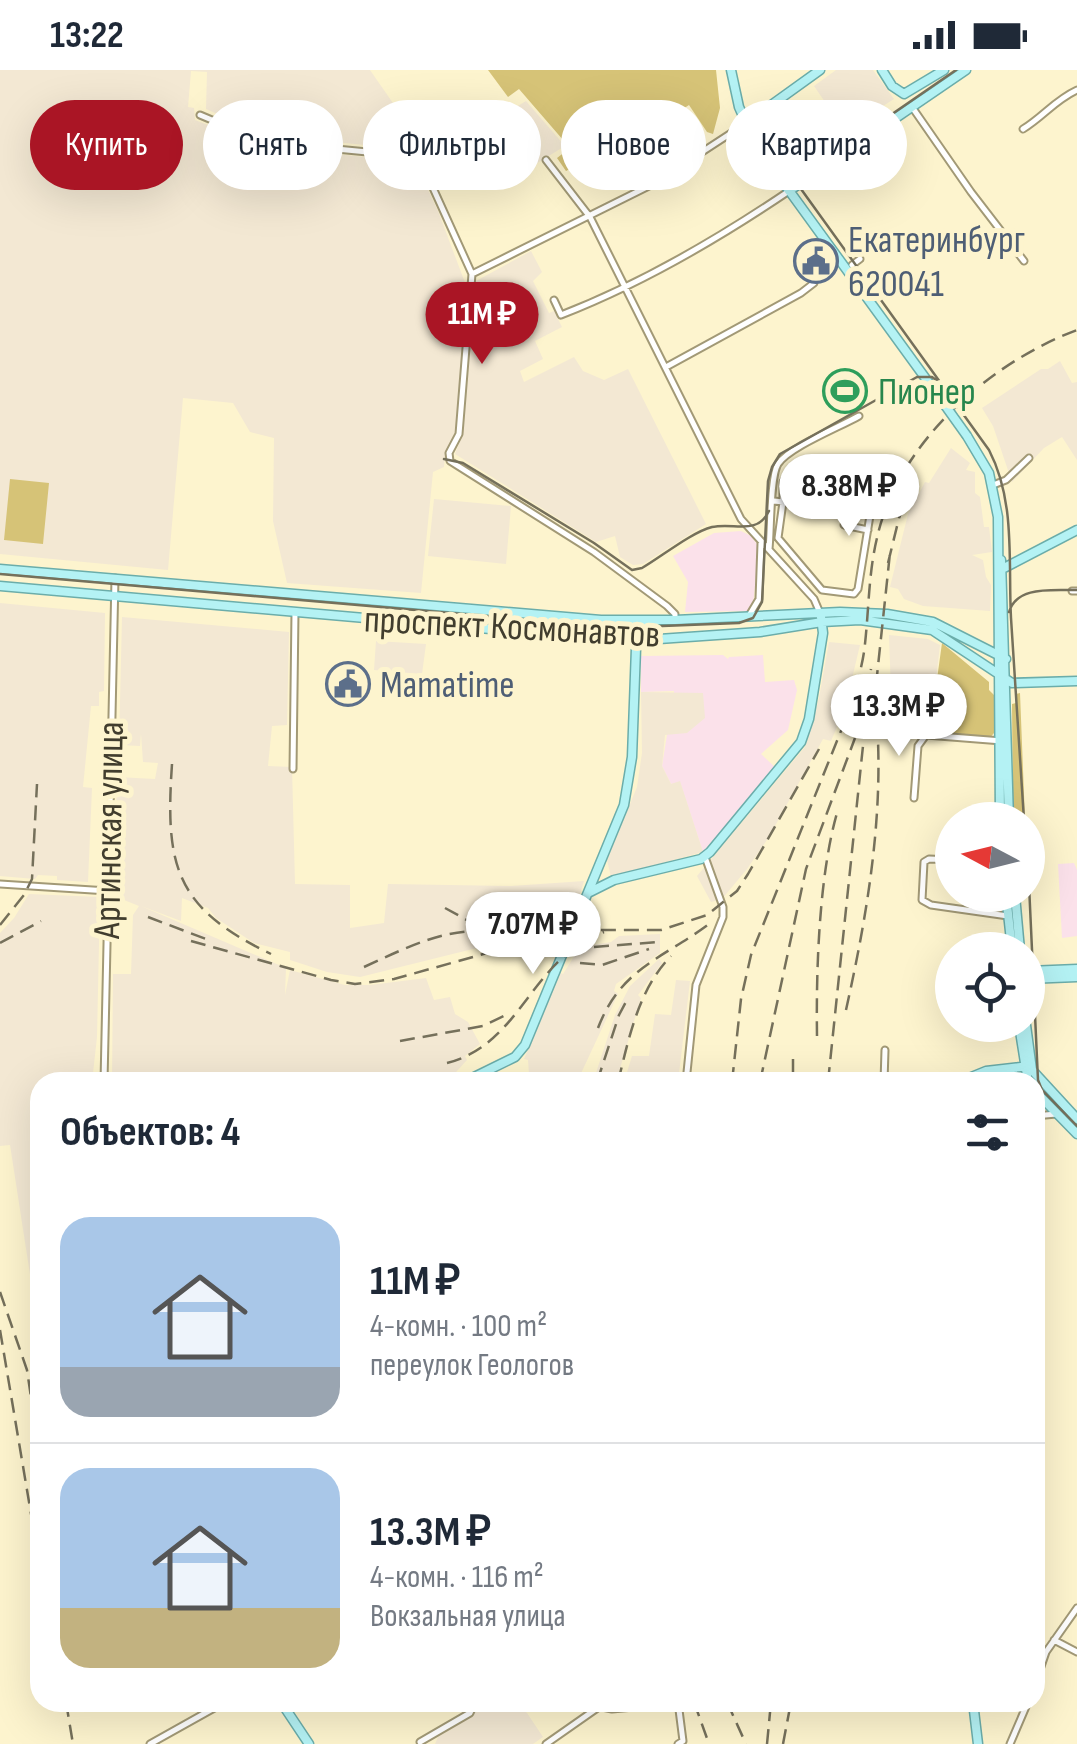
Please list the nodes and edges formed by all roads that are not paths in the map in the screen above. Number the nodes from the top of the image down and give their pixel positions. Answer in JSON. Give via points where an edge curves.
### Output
{"nodes":[{"id":1,"x":731,"y":70,"type":"edge"},
{"id":2,"x":820,"y":70,"type":"edge"},
{"id":3,"x":882,"y":70,"type":"edge"},
{"id":4,"x":944,"y":70,"type":"edge"},
{"id":5,"x":966,"y":70,"type":"edge"},
{"id":6,"x":1077,"y":90,"type":"edge"},
{"id":7,"x":739,"y":100,"type":"edge"},
{"id":8,"x":778,"y":100,"type":"edge"},
{"id":9,"x":912,"y":107,"type":"junction"},
{"id":10,"x":200,"y":115,"type":"dead end"},
{"id":11,"x":1023,"y":129,"type":"dead end"},
{"id":12,"x":726,"y":136,"type":"edge"},
{"id":13,"x":546,"y":160,"type":"dead end"},
{"id":14,"x":788,"y":191,"type":"junction"},
{"id":15,"x":590,"y":217,"type":"junction"},
{"id":16,"x":860,"y":260,"type":"dead end"},
{"id":17,"x":1024,"y":261,"type":"dead end"},
{"id":18,"x":852,"y":265,"type":"dead end"},
{"id":19,"x":472,"y":274,"type":"junction"},
{"id":20,"x":814,"y":282,"type":"dead end"},
{"id":21,"x":625,"y":286,"type":"junction"},
{"id":22,"x":554,"y":300,"type":"dead end"},
{"id":23,"x":666,"y":366,"type":"junction"},
{"id":24,"x":859,"y":416,"type":"dead end"},
{"id":25,"x":1029,"y":458,"type":"dead end"},
{"id":26,"x":854,"y":485,"type":"junction"},
{"id":27,"x":993,"y":485,"type":"junction"},
{"id":28,"x":774,"y":501,"type":"junction"},
{"id":29,"x":783,"y":502,"type":"junction"},
{"id":30,"x":869,"y":530,"type":"junction"},
{"id":31,"x":1077,"y":530,"type":"edge"},
{"id":32,"x":761,"y":540,"type":"junction"},
{"id":33,"x":769,"y":549,"type":"junction"},
{"id":34,"x":0,"y":569,"type":"edge"},
{"id":35,"x":1000,"y":569,"type":"junction"},
{"id":36,"x":115,"y":578,"type":"junction"},
{"id":37,"x":0,"y":586,"type":"edge"},
{"id":38,"x":112,"y":595,"type":"junction"},
{"id":39,"x":478,"y":610,"type":"junction"},
{"id":40,"x":295,"y":612,"type":"junction"},
{"id":41,"x":558,"y":616,"type":"junction"},
{"id":42,"x":821,"y":617,"type":"junction"},
{"id":43,"x":744,"y":618,"type":"junction"},
{"id":44,"x":762,"y":618,"type":"junction"},
{"id":45,"x":675,"y":620,"type":"junction"},
{"id":46,"x":637,"y":621,"type":"junction"},
{"id":47,"x":477,"y":629,"type":"junction"},
{"id":48,"x":760,"y":632,"type":"junction"},
{"id":49,"x":558,"y":636,"type":"junction"},
{"id":50,"x":636,"y":638,"type":"junction"},
{"id":51,"x":1002,"y":657,"type":"junction"},
{"id":52,"x":1003,"y":679,"type":"junction"},
{"id":53,"x":1077,"y":681,"type":"edge"},
{"id":54,"x":1004,"y":741,"type":"junction"},
{"id":55,"x":293,"y":770,"type":"dead end"},
{"id":56,"x":914,"y":798,"type":"dead end"},
{"id":57,"x":1001,"y":802,"type":"edge"},
{"id":58,"x":1008,"y":802,"type":"edge"},
{"id":59,"x":705,"y":857,"type":"junction"},
{"id":60,"x":935,"y":859,"type":"edge"},
{"id":61,"x":599,"y":863,"type":"junction"},
{"id":62,"x":614,"y":880,"type":"junction"},
{"id":63,"x":0,"y":884,"type":"edge"},
{"id":64,"x":108,"y":891,"type":"junction"},
{"id":65,"x":586,"y":896,"type":"junction"},
{"id":66,"x":935,"y":905,"type":"edge"},
{"id":67,"x":996,"y":912,"type":"edge"},
{"id":68,"x":1008,"y":912,"type":"edge"},
{"id":69,"x":1008,"y":916,"type":"junction"},
{"id":70,"x":1010,"y":932,"type":"edge"},
{"id":71,"x":1077,"y":969,"type":"edge"},
{"id":72,"x":1045,"y":970,"type":"edge"},
{"id":73,"x":1077,"y":977,"type":"edge"},
{"id":74,"x":1045,"y":978,"type":"edge"},
{"id":75,"x":1021,"y":1042,"type":"edge"},
{"id":76,"x":1026,"y":1042,"type":"edge"},
{"id":77,"x":885,"y":1050,"type":"dead end"},
{"id":78,"x":1026,"y":1066,"type":"junction"},
{"id":79,"x":490,"y":1068,"type":"junction"},
{"id":80,"x":104,"y":1072,"type":"edge"},
{"id":81,"x":483,"y":1072,"type":"edge"},
{"id":82,"x":489,"y":1072,"type":"edge"},
{"id":83,"x":687,"y":1072,"type":"edge"},
{"id":84,"x":884,"y":1072,"type":"edge"},
{"id":85,"x":984,"y":1072,"type":"edge"},
{"id":86,"x":1026,"y":1072,"type":"edge"},
{"id":87,"x":1031,"y":1072,"type":"edge"},
{"id":88,"x":1045,"y":1086,"type":"edge"},
{"id":89,"x":1045,"y":1101,"type":"edge"},
{"id":90,"x":1045,"y":1113,"type":"edge"},
{"id":91,"x":1058,"y":1115,"type":"junction"},
{"id":92,"x":1077,"y":1119,"type":"edge"},
{"id":93,"x":1077,"y":1134,"type":"edge"},
{"id":94,"x":1077,"y":1608,"type":"edge"},
{"id":95,"x":1054,"y":1640,"type":"junction"},
{"id":96,"x":1077,"y":1652,"type":"edge"},
{"id":97,"x":1045,"y":1661,"type":"edge"},
{"id":98,"x":206,"y":1712,"type":"edge"},
{"id":99,"x":288,"y":1712,"type":"edge"},
{"id":100,"x":470,"y":1712,"type":"edge"},
{"id":101,"x":594,"y":1712,"type":"edge"},
{"id":102,"x":679,"y":1712,"type":"edge"},
{"id":103,"x":973,"y":1712,"type":"edge"},
{"id":104,"x":1024,"y":1712,"type":"edge"},
{"id":105,"x":425,"y":1741,"type":"edge"},
{"id":106,"x":681,"y":1743,"type":"edge"},
{"id":107,"x":150,"y":1744,"type":"edge"},
{"id":108,"x":309,"y":1744,"type":"edge"},
{"id":109,"x":546,"y":1744,"type":"edge"},
{"id":110,"x":978,"y":1744,"type":"edge"},
{"id":111,"x":1010,"y":1744,"type":"edge"}],
"edges":[{"from":1,"to":7,"type":"main road"},
{"from":2,"to":8,"type":"main road"},
{"from":3,"to":4,"type":"main road","via":[[904,94]]},
{"from":5,"to":9,"type":"main road"},
{"from":6,"to":11,"type":"street"},
{"from":9,"to":14,"type":"main road"},
{"from":9,"to":17,"type":"street"},
{"from":10,"to":19,"type":"street","via":[[264,142],[420,157]]},
{"from":12,"to":15,"type":"street"},
{"from":13,"to":15,"type":"street"},
{"from":14,"to":21,"type":"street"},
{"from":14,"to":27,"type":"main road","bridge":true,"via":[[978,450]]},
{"from":15,"to":19,"type":"street"},
{"from":15,"to":21,"type":"street"},
{"from":16,"to":18,"type":"street"},
{"from":19,"to":45,"type":"street","via":[[450,461],[594,552],[668,606]]},
{"from":20,"to":23,"type":"street"},
{"from":21,"to":22,"type":"street","via":[[561,314]]},
{"from":21,"to":23,"type":"street"},
{"from":23,"to":32,"type":"street","via":[[741,518]]},
{"from":24,"to":28,"type":"street","via":[[784,458],[774,475]]},
{"from":25,"to":27,"type":"street"},
{"from":26,"to":29,"type":"street","via":[[854,472],[832,460],[785,478]]},
{"from":26,"to":30,"type":"street","via":[[874,491]]},
{"from":26,"to":30,"type":"street","via":[[844,526]]},
{"from":27,"to":35,"type":"main road"},
{"from":28,"to":29,"type":"street"},
{"from":28,"to":33,"type":"street"},
{"from":29,"to":30,"type":"street","via":[[778,534],[822,590],[854,594]]},
{"from":31,"to":35,"type":"main road"},
{"from":32,"to":33,"type":"street"},
{"from":32,"to":43,"type":"street","via":[[759,599]]},
{"from":33,"to":42,"type":"street"},
{"from":34,"to":36,"type":"main road","name":"проспект Космонавтов"},
{"from":35,"to":51,"type":"main road"},
{"from":36,"to":38,"type":"street","name":"Артинская улица"},
{"from":36,"to":39,"type":"main road","name":"проспект Космонавтов"},
{"from":37,"to":38,"type":"main road","name":"проспект Космонавтов"},
{"from":38,"to":40,"type":"main road","name":"проспект Космонавтов"},
{"from":38,"to":64,"type":"street","name":"Артинская улица"},
{"from":39,"to":41,"type":"main road","name":"проспект Космонавтов"},
{"from":39,"to":47,"type":"main road"},
{"from":40,"to":47,"type":"main road","name":"проспект Космонавтов"},
{"from":40,"to":55,"type":"street"},
{"from":41,"to":46,"type":"main road","name":"проспект Космонавтов"},
{"from":41,"to":49,"type":"main road","via":[[564,623]]},
{"from":42,"to":44,"type":"main road","name":"проспект Космонавтов"},
{"from":42,"to":48,"type":"main road","name":"проспект Космонавтов"},
{"from":42,"to":51,"type":"main road","name":"проспект Космонавтов","via":[[860,612],[923,620]]},
{"from":42,"to":52,"type":"main road","name":"проспект Космонавтов","via":[[932,630]]},
{"from":42,"to":59,"type":"main road","via":[[803,738]]},
{"from":43,"to":44,"type":"main road","name":"проспект Космонавтов"},
{"from":43,"to":45,"type":"main road","name":"проспект Космонавтов"},
{"from":44,"to":48,"type":"main road"},
{"from":45,"to":46,"type":"main road","name":"проспект Космонавтов"},
{"from":46,"to":50,"type":"main road"},
{"from":47,"to":49,"type":"main road","name":"проспект Космонавтов"},
{"from":48,"to":50,"type":"main road","name":"проспект Космонавтов"},
{"from":49,"to":50,"type":"main road","name":"проспект Космонавтов"},
{"from":50,"to":61,"type":"main road","via":[[630,778]]},
{"from":51,"to":52,"type":"main road"},
{"from":52,"to":53,"type":"main road"},
{"from":52,"to":54,"type":"main road"},
{"from":54,"to":56,"type":"street","via":[[926,735],[918,746]]},
{"from":54,"to":57,"type":"main road"},
{"from":54,"to":58,"type":"main road"},
{"from":59,"to":62,"type":"main road"},
{"from":59,"to":83,"type":"street","via":[[723,917],[696,985]]},
{"from":60,"to":66,"type":"street","via":[[924,862],[922,900]]},
{"from":61,"to":62,"type":"main road","via":[[601,879]]},
{"from":61,"to":65,"type":"main road"},
{"from":62,"to":65,"type":"main road"},
{"from":63,"to":64,"type":"street"},
{"from":64,"to":80,"type":"street","name":"Артинская улица"},
{"from":65,"to":79,"type":"main road","via":[[525,1045],[516,1057]]},
{"from":67,"to":69,"type":"street"},
{"from":68,"to":69,"type":"main road"},
{"from":69,"to":70,"type":"main road"},
{"from":71,"to":72,"type":"main road"},
{"from":73,"to":74,"type":"main road"},
{"from":75,"to":78,"type":"main road"},
{"from":76,"to":78,"type":"main road"},
{"from":77,"to":84,"type":"street"},
{"from":78,"to":85,"type":"main road"},
{"from":78,"to":86,"type":"main road"},
{"from":78,"to":87,"type":"main road"},
{"from":79,"to":81,"type":"main road"},
{"from":79,"to":82,"type":"street"},
{"from":88,"to":92,"type":"main road"},
{"from":89,"to":91,"type":"main road"},
{"from":90,"to":91,"type":"street"},
{"from":91,"to":93,"type":"main road"},
{"from":94,"to":95,"type":"street"},
{"from":95,"to":96,"type":"street"},
{"from":95,"to":97,"type":"street"},
{"from":98,"to":107,"type":"street"},
{"from":99,"to":108,"type":"main road"},
{"from":100,"to":105,"type":"street"},
{"from":101,"to":109,"type":"street"},
{"from":102,"to":106,"type":"street"},
{"from":103,"to":110,"type":"main road"},
{"from":104,"to":111,"type":"street"}]}
